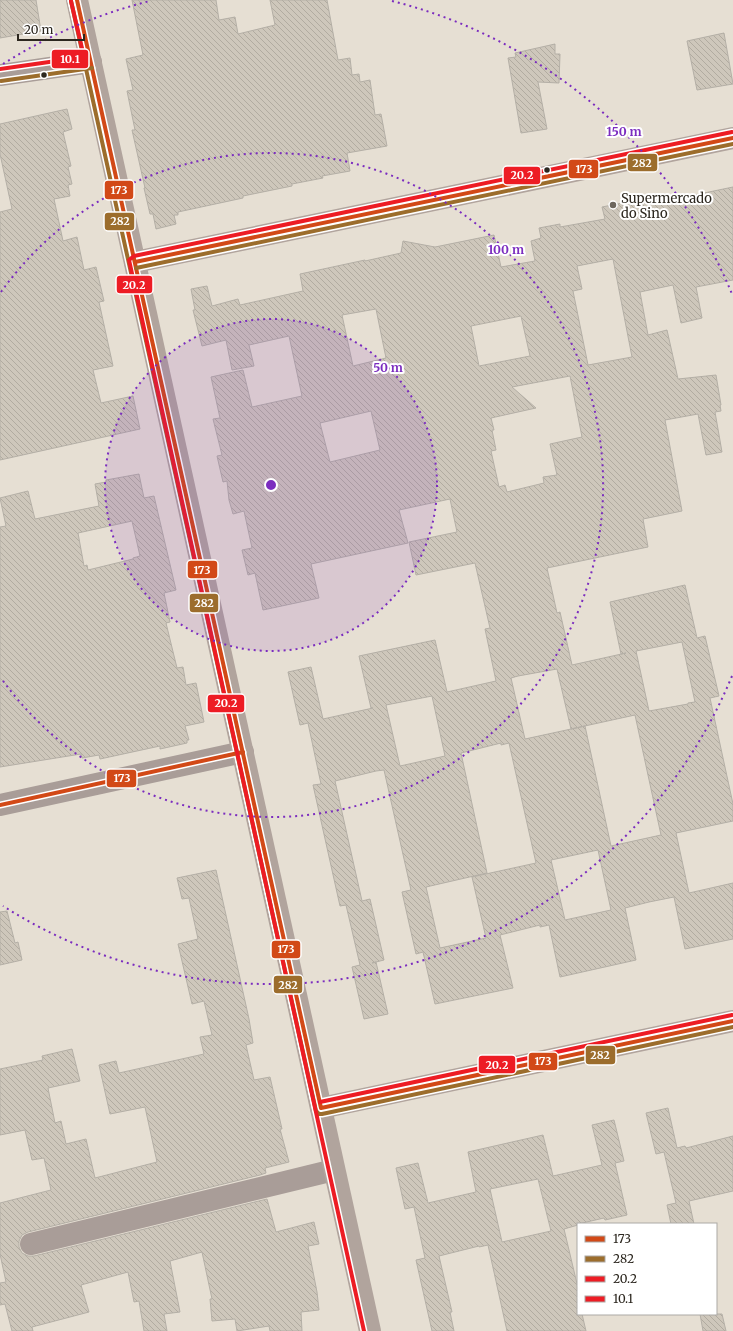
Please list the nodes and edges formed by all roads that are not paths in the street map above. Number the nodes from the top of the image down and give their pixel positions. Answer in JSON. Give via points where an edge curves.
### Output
{"nodes":[{"id":1,"x":77,"y":0,"type":"edge"},
{"id":2,"x":91,"y":62,"type":"junction"},
{"id":3,"x":0,"y":75,"type":"edge"},
{"id":4,"x":733,"y":138,"type":"edge"},
{"id":5,"x":135,"y":262,"type":"junction"},
{"id":6,"x":243,"y":752,"type":"junction"},
{"id":7,"x":0,"y":805,"type":"edge"},
{"id":8,"x":733,"y":1021,"type":"edge"},
{"id":9,"x":321,"y":1108,"type":"junction"},
{"id":10,"x":334,"y":1170,"type":"junction"},
{"id":11,"x":31,"y":1244,"type":"dead end"},
{"id":12,"x":370,"y":1331,"type":"edge"}],
"edges":[{"from":1,"to":2,"type":"street"},
{"from":2,"to":3,"type":"street"},
{"from":2,"to":5,"type":"street"},
{"from":4,"to":5,"type":"street"},
{"from":5,"to":6,"type":"street"},
{"from":6,"to":7,"type":"street"},
{"from":6,"to":9,"type":"street"},
{"from":8,"to":9,"type":"street"},
{"from":9,"to":10,"type":"street"},
{"from":10,"to":11,"type":"street"},
{"from":10,"to":12,"type":"street"}]}
